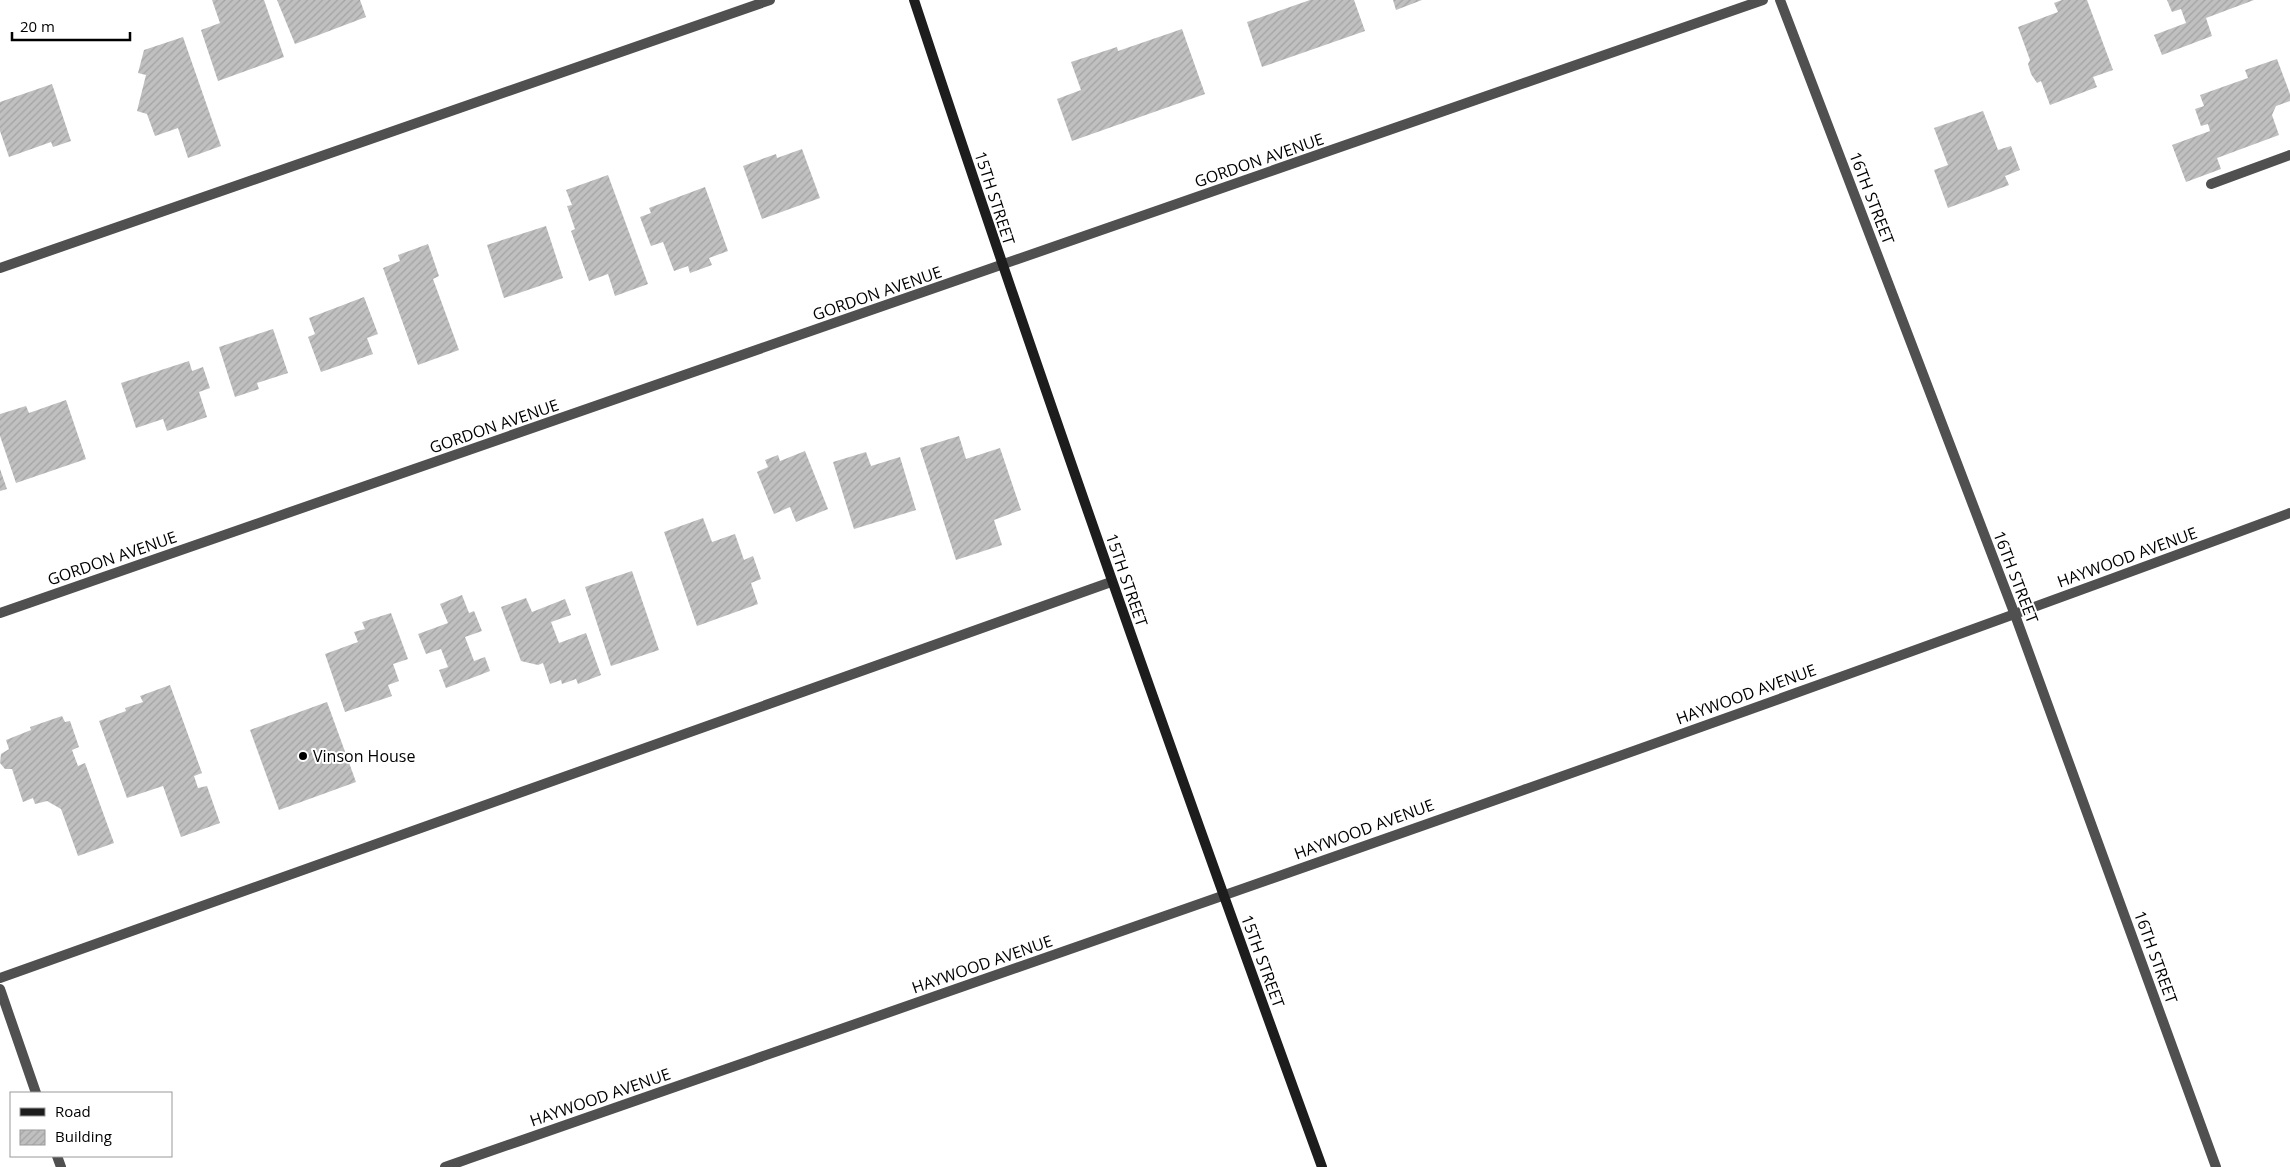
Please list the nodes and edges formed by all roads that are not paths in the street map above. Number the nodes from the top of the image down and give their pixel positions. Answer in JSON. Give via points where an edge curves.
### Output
{"nodes":[{"id":1,"x":770,"y":0,"type":"edge"},
{"id":2,"x":914,"y":0,"type":"edge"},
{"id":3,"x":1763,"y":0,"type":"edge"},
{"id":4,"x":1780,"y":0,"type":"edge"},
{"id":5,"x":2290,"y":156,"type":"edge"},
{"id":6,"x":2211,"y":184,"type":"dead end"},
{"id":7,"x":1002,"y":265,"type":"junction"},
{"id":8,"x":0,"y":268,"type":"edge"},
{"id":9,"x":2290,"y":512,"type":"edge"},
{"id":10,"x":1111,"y":582,"type":"junction"},
{"id":11,"x":0,"y":613,"type":"edge"},
{"id":12,"x":2015,"y":615,"type":"junction"},
{"id":13,"x":1223,"y":896,"type":"junction"},
{"id":14,"x":0,"y":978,"type":"edge"},
{"id":15,"x":0,"y":989,"type":"edge"},
{"id":16,"x":36,"y":1092,"type":"edge"},
{"id":17,"x":445,"y":1167,"type":"edge"},
{"id":18,"x":1322,"y":1167,"type":"edge"},
{"id":19,"x":2216,"y":1167,"type":"edge"}],
"edges":[{"from":1,"to":8,"type":"street"},
{"from":2,"to":7,"type":"main road","name":"15TH STREET"},
{"from":3,"to":7,"type":"street","name":"GORDON AVENUE"},
{"from":4,"to":12,"type":"street","name":"16TH STREET"},
{"from":5,"to":6,"type":"street"},
{"from":7,"to":10,"type":"main road","name":"15TH STREET"},
{"from":7,"to":11,"type":"street","name":"GORDON AVENUE"},
{"from":9,"to":12,"type":"street","name":"HAYWOOD AVENUE"},
{"from":10,"to":13,"type":"main road","name":"15TH STREET"},
{"from":10,"to":14,"type":"street"},
{"from":12,"to":13,"type":"street","name":"HAYWOOD AVENUE"},
{"from":12,"to":19,"type":"street","name":"16TH STREET"},
{"from":13,"to":17,"type":"street","name":"HAYWOOD AVENUE"},
{"from":13,"to":18,"type":"main road","name":"15TH STREET"},
{"from":15,"to":16,"type":"street"}]}
